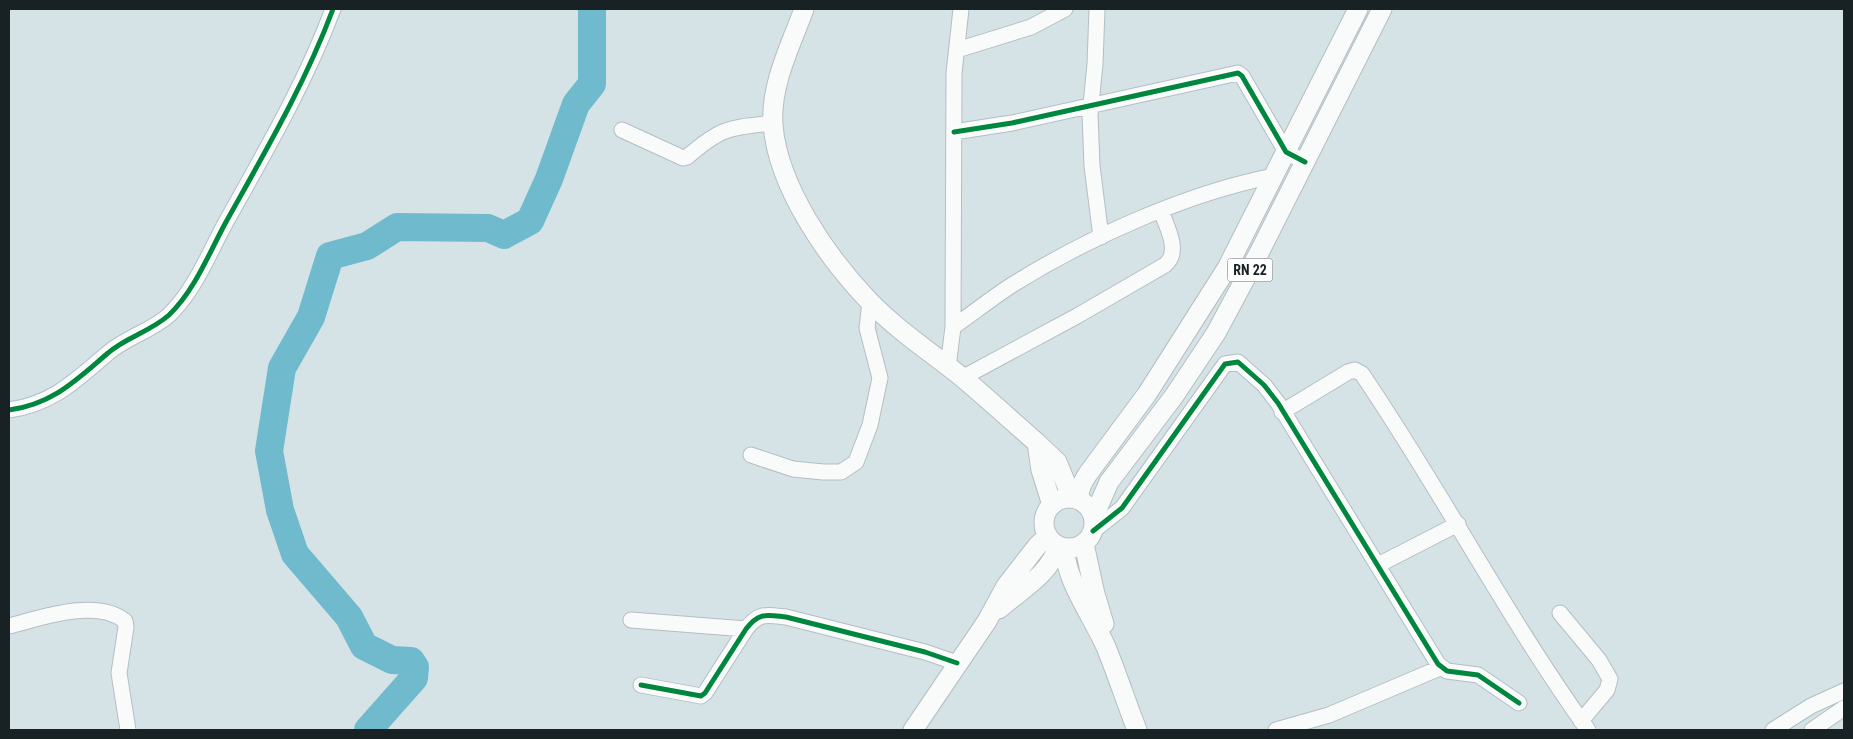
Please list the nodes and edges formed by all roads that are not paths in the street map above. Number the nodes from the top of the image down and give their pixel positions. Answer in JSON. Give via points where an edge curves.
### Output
{"nodes":[{"id":1,"x":333,"y":9,"type":"edge"},
{"id":2,"x":804,"y":9,"type":"edge"},
{"id":3,"x":961,"y":9,"type":"edge"},
{"id":4,"x":1065,"y":9,"type":"edge"},
{"id":5,"x":1097,"y":9,"type":"edge"},
{"id":6,"x":1358,"y":9,"type":"edge"},
{"id":7,"x":1382,"y":9,"type":"edge"},
{"id":8,"x":957,"y":50,"type":"junction"},
{"id":9,"x":1091,"y":105,"type":"junction"},
{"id":10,"x":773,"y":124,"type":"junction"},
{"id":11,"x":622,"y":130,"type":"dead end"},
{"id":12,"x":954,"y":132,"type":"junction"},
{"id":13,"x":1286,"y":152,"type":"junction"},
{"id":14,"x":1305,"y":162,"type":"junction"},
{"id":15,"x":1274,"y":176,"type":"junction"},
{"id":16,"x":1161,"y":211,"type":"junction"},
{"id":17,"x":1101,"y":237,"type":"junction"},
{"id":18,"x":870,"y":302,"type":"junction"},
{"id":19,"x":954,"y":327,"type":"junction"},
{"id":20,"x":955,"y":372,"type":"junction"},
{"id":21,"x":9,"y":410,"type":"edge"},
{"id":22,"x":1282,"y":412,"type":"junction"},
{"id":23,"x":1122,"y":428,"type":"junction"},
{"id":24,"x":1140,"y":442,"type":"junction"},
{"id":25,"x":1037,"y":443,"type":"junction"},
{"id":26,"x":751,"y":455,"type":"dead end"},
{"id":27,"x":1075,"y":499,"type":"junction"},
{"id":28,"x":1052,"y":505,"type":"junction"},
{"id":29,"x":1458,"y":524,"type":"junction"},
{"id":30,"x":1090,"y":530,"type":"junction"},
{"id":31,"x":1057,"y":543,"type":"junction"},
{"id":32,"x":1378,"y":564,"type":"junction"},
{"id":33,"x":1560,"y":613,"type":"dead end"},
{"id":34,"x":631,"y":620,"type":"dead end"},
{"id":35,"x":9,"y":626,"type":"edge"},
{"id":36,"x":746,"y":629,"type":"junction"},
{"id":37,"x":1105,"y":645,"type":"junction"},
{"id":38,"x":957,"y":663,"type":"junction"},
{"id":39,"x":1442,"y":668,"type":"junction"},
{"id":40,"x":640,"y":685,"type":"dead end"},
{"id":41,"x":1844,"y":691,"type":"edge"},
{"id":42,"x":1520,"y":703,"type":"dead end"},
{"id":43,"x":1844,"y":708,"type":"edge"},
{"id":44,"x":1584,"y":726,"type":"edge"},
{"id":45,"x":128,"y":730,"type":"edge"},
{"id":46,"x":913,"y":730,"type":"edge"},
{"id":47,"x":1137,"y":730,"type":"edge"},
{"id":48,"x":1276,"y":730,"type":"edge"},
{"id":49,"x":1773,"y":730,"type":"edge"},
{"id":50,"x":1812,"y":730,"type":"edge"}],
"edges":[{"from":1,"to":21,"type":"street","via":[[266,153],[183,300],[147,332],[111,350],[73,384],[54,396]]},
{"from":2,"to":10,"type":"main road","via":[[789,43],[779,78]]},
{"from":3,"to":8,"type":"street"},
{"from":4,"to":8,"type":"street","via":[[1031,27]]},
{"from":5,"to":9,"type":"street"},
{"from":6,"to":13,"type":"main road","number":"RN 22"},
{"from":7,"to":14,"type":"main road","number":"RN 22"},
{"from":8,"to":12,"type":"street"},
{"from":9,"to":12,"type":"street"},
{"from":9,"to":13,"type":"street","via":[[1240,74]]},
{"from":9,"to":17,"type":"street","via":[[1092,166]]},
{"from":10,"to":11,"type":"street","via":[[728,128],[683,158]]},
{"from":10,"to":18,"type":"main road","via":[[780,165],[802,210],[830,256]]},
{"from":12,"to":19,"type":"street"},
{"from":13,"to":14,"type":"street"},
{"from":13,"to":15,"type":"main road","number":"RN 22"},
{"from":14,"to":24,"type":"main road","number":"RN 22","via":[[1216,333]]},
{"from":15,"to":16,"type":"street","via":[[1196,196]]},
{"from":15,"to":23,"type":"main road","number":"RN 22","via":[[1209,298]]},
{"from":16,"to":17,"type":"street"},
{"from":16,"to":20,"type":"street","via":[[1173,253],[1165,265],[1077,316]]},
{"from":17,"to":19,"type":"street","via":[[1012,285]]},
{"from":18,"to":20,"type":"main road"},
{"from":18,"to":26,"type":"street","via":[[867,328],[880,378],[870,425],[856,462],[841,472],[823,472],[793,469]]},
{"from":19,"to":20,"type":"street"},
{"from":20,"to":25,"type":"main road"},
{"from":22,"to":29,"type":"street","via":[[1348,372],[1357,370]]},
{"from":22,"to":30,"type":"street","via":[[1264,385],[1238,362],[1225,364],[1122,508]]},
{"from":22,"to":32,"type":"street"},
{"from":23,"to":24,"type":"main road"},
{"from":23,"to":27,"type":"main road","number":"RN 22","via":[[1087,475]]},
{"from":24,"to":30,"type":"main road","number":"RN 22","via":[[1110,482]]},
{"from":25,"to":27,"type":"main road","via":[[1057,462]]},
{"from":25,"to":28,"type":"main road"},
{"from":27,"to":28,"type":"main road","via":[[1058,500]]},
{"from":27,"to":30,"type":"main road","via":[[1090,509]]},
{"from":28,"to":31,"type":"main road","via":[[1044,522]]},
{"from":29,"to":32,"type":"street"},
{"from":29,"to":44,"type":"street","via":[[1558,690]]},
{"from":30,"to":31,"type":"main road","via":[[1078,547]]},
{"from":30,"to":37,"type":"main road","via":[[1094,594],[1104,622]]},
{"from":31,"to":37,"type":"main road","via":[[1089,617]]},
{"from":31,"to":38,"type":"main road","via":[[1054,558],[1041,575],[987,620]]},
{"from":32,"to":39,"type":"street"},
{"from":33,"to":44,"type":"street","via":[[1599,660],[1610,679],[1607,690]]},
{"from":34,"to":36,"type":"street"},
{"from":35,"to":45,"type":"street","via":[[76,611],[112,613],[125,621],[119,673]]},
{"from":36,"to":38,"type":"street","via":[[758,617],[786,617]]},
{"from":36,"to":40,"type":"street","via":[[708,691],[701,696]]},
{"from":37,"to":47,"type":"main road"},
{"from":38,"to":46,"type":"main road"},
{"from":39,"to":42,"type":"street","via":[[1453,673],[1478,674]]},
{"from":39,"to":48,"type":"street","via":[[1329,715]]},
{"from":41,"to":49,"type":"street","via":[[1811,706]]},
{"from":43,"to":50,"type":"street"}]}
